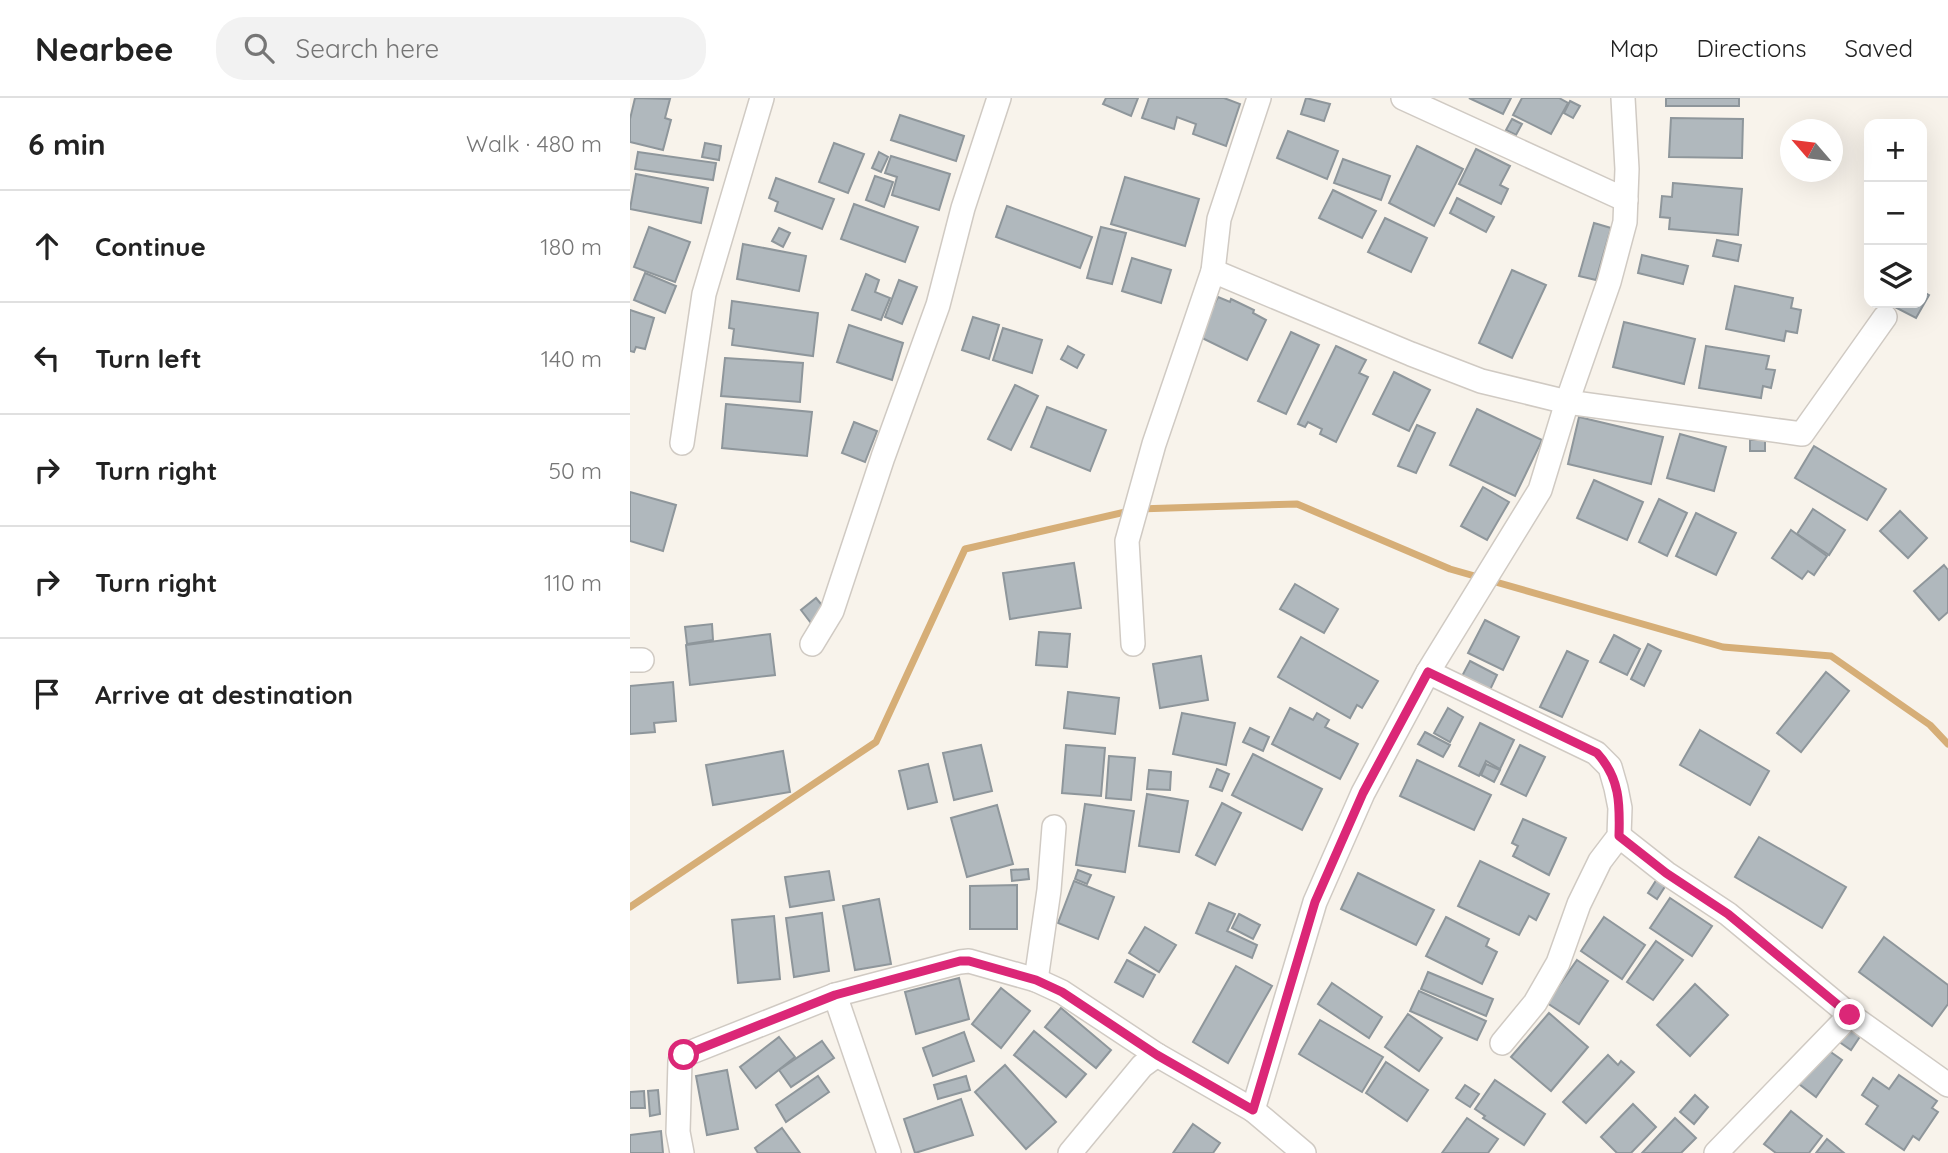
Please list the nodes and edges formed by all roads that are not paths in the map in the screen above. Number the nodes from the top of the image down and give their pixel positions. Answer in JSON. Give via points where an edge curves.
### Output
{"nodes":[{"id":1,"x":762,"y":98,"type":"edge"},
{"id":2,"x":999,"y":98,"type":"edge"},
{"id":3,"x":1259,"y":98,"type":"edge"},
{"id":4,"x":1403,"y":98,"type":"edge"},
{"id":5,"x":1623,"y":98,"type":"edge"},
{"id":6,"x":1626,"y":201,"type":"junction"},
{"id":7,"x":1213,"y":271,"type":"junction"},
{"id":8,"x":1885,"y":317,"type":"dead end"},
{"id":9,"x":1567,"y":402,"type":"junction"},
{"id":10,"x":682,"y":443,"type":"dead end"},
{"id":11,"x":812,"y":644,"type":"dead end"},
{"id":12,"x":1133,"y":644,"type":"dead end"},
{"id":13,"x":1428,"y":672,"type":"junction"},
{"id":14,"x":1055,"y":827,"type":"dead end"},
{"id":15,"x":1619,"y":836,"type":"junction"},
{"id":16,"x":1036,"y":980,"type":"junction"},
{"id":17,"x":835,"y":995,"type":"junction"},
{"id":18,"x":1850,"y":1015,"type":"junction"},
{"id":19,"x":1502,"y":1043,"type":"dead end"},
{"id":20,"x":1157,"y":1055,"type":"junction"},
{"id":21,"x":1948,"y":1084,"type":"edge"},
{"id":22,"x":1253,"y":1110,"type":"junction"},
{"id":23,"x":682,"y":1153,"type":"edge"},
{"id":24,"x":889,"y":1153,"type":"edge"},
{"id":25,"x":1070,"y":1153,"type":"edge"},
{"id":26,"x":1304,"y":1153,"type":"edge"},
{"id":27,"x":1716,"y":1153,"type":"edge"}],
"edges":[{"from":1,"to":10,"type":"street","via":[[704,294]]},
{"from":2,"to":11,"type":"street","via":[[938,305],[832,611]]},
{"from":3,"to":7,"type":"street","via":[[1219,219]]},
{"from":4,"to":6,"type":"street"},
{"from":5,"to":6,"type":"street"},
{"from":6,"to":9,"type":"street","via":[[1609,282]]},
{"from":7,"to":9,"type":"street","via":[[1481,381]]},
{"from":7,"to":12,"type":"street","via":[[1154,444],[1127,541]]},
{"from":8,"to":9,"type":"street","via":[[1802,434]]},
{"from":9,"to":13,"type":"street","via":[[1540,490]]},
{"from":13,"to":15,"type":"street","via":[[1597,753],[1610,767],[1616,788]]},
{"from":13,"to":22,"type":"street","via":[[1363,793],[1315,902]]},
{"from":14,"to":16,"type":"street"},
{"from":15,"to":18,"type":"street","via":[[1728,914]]},
{"from":15,"to":19,"type":"street","via":[[1594,872],[1558,963],[1535,1003]]},
{"from":16,"to":17,"type":"street","via":[[960,961]]},
{"from":16,"to":20,"type":"street"},
{"from":17,"to":23,"type":"street","via":[[684,1055],[680,1061],[678,1132]]},
{"from":17,"to":24,"type":"street"},
{"from":18,"to":21,"type":"street"},
{"from":18,"to":27,"type":"street"},
{"from":20,"to":22,"type":"street"},
{"from":20,"to":25,"type":"street","via":[[1142,1066]]},
{"from":22,"to":26,"type":"street"}]}
